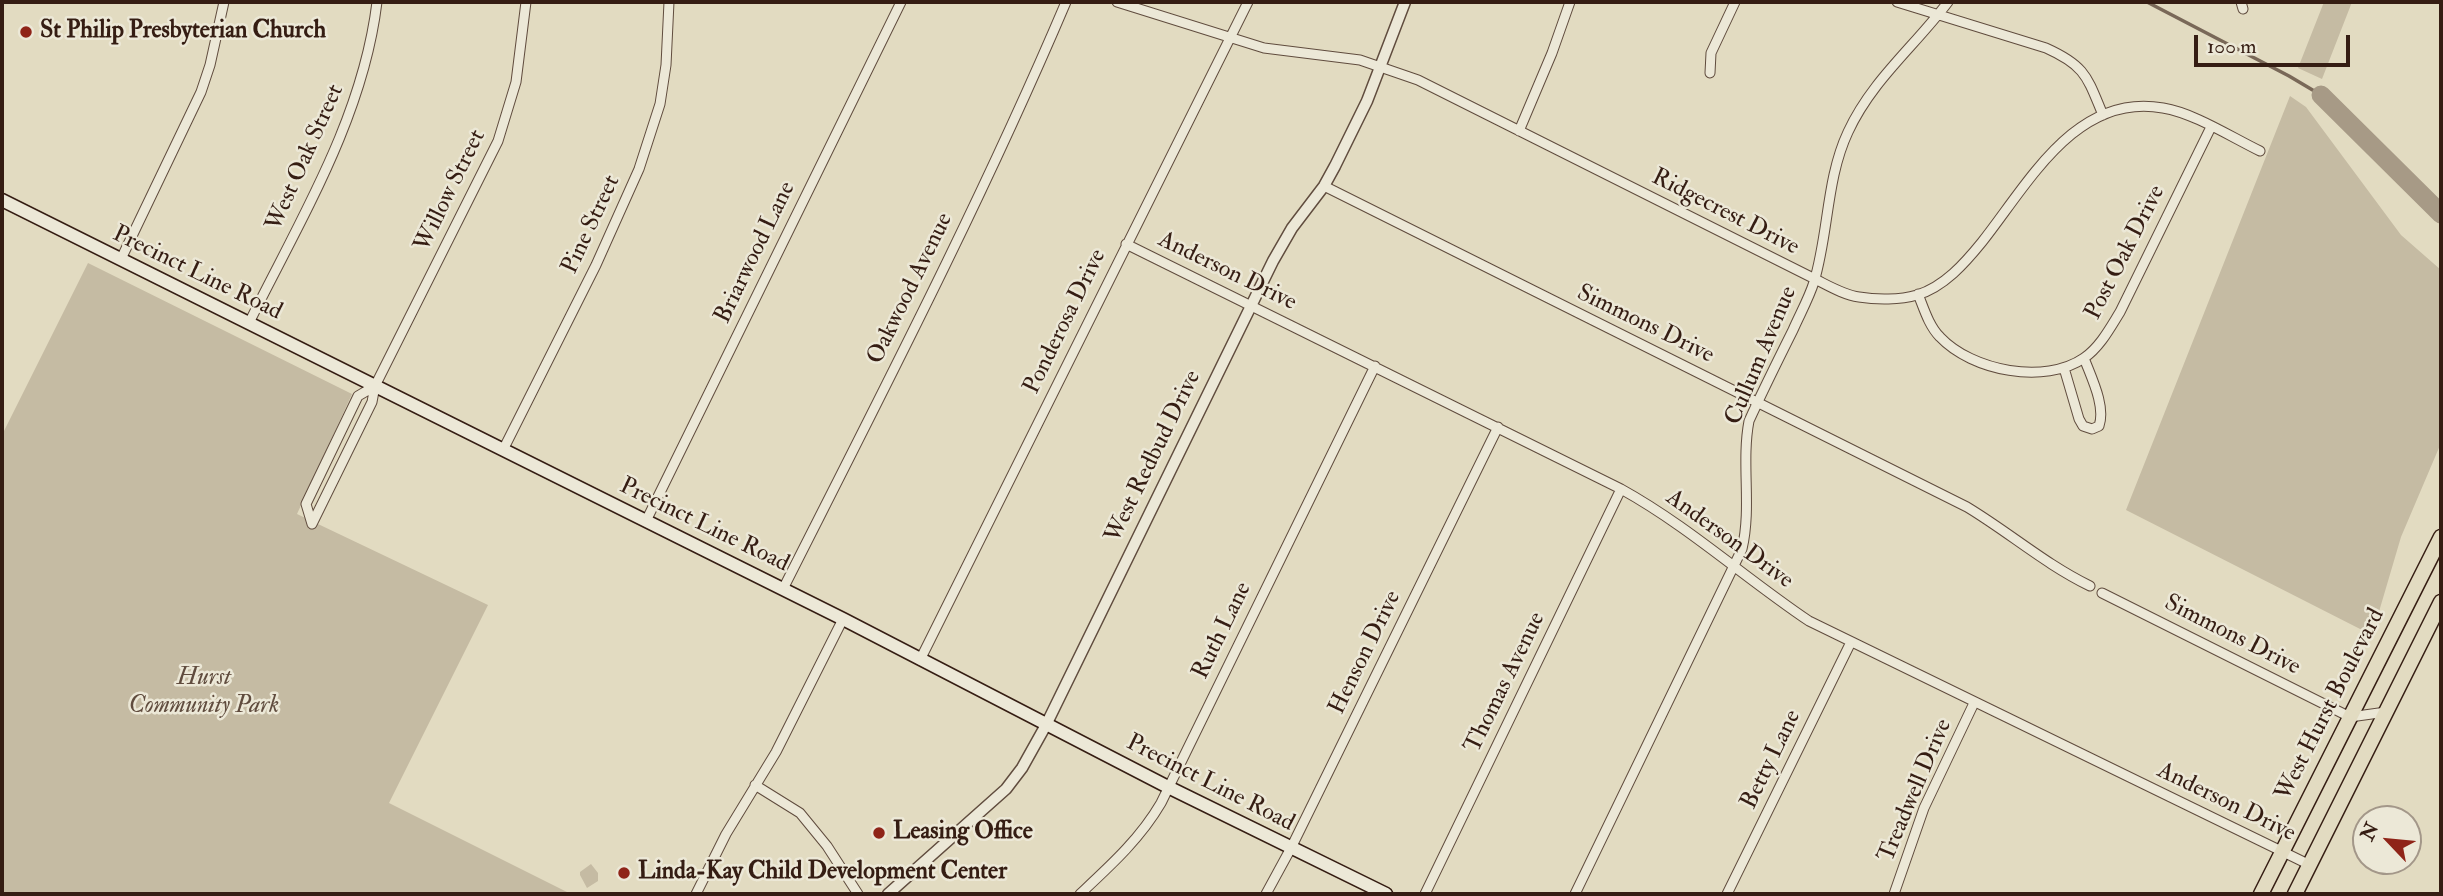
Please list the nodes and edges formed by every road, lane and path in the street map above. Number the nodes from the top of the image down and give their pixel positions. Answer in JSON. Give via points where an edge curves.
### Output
{"nodes":[{"id":1,"x":224,"y":2,"type":"edge"},
{"id":2,"x":377,"y":2,"type":"edge"},
{"id":3,"x":526,"y":2,"type":"edge"},
{"id":4,"x":669,"y":2,"type":"edge"},
{"id":5,"x":901,"y":2,"type":"edge"},
{"id":6,"x":1066,"y":2,"type":"edge"},
{"id":7,"x":1117,"y":2,"type":"edge"},
{"id":8,"x":1248,"y":2,"type":"edge"},
{"id":9,"x":1405,"y":2,"type":"edge"},
{"id":10,"x":1570,"y":2,"type":"edge"},
{"id":11,"x":1735,"y":2,"type":"edge"},
{"id":12,"x":1898,"y":2,"type":"edge"},
{"id":13,"x":1948,"y":2,"type":"edge"},
{"id":14,"x":1938,"y":14,"type":"junction"},
{"id":15,"x":1230,"y":39,"type":"junction"},
{"id":16,"x":1380,"y":65,"type":"junction"},
{"id":17,"x":1710,"y":74,"type":"dead end"},
{"id":18,"x":2104,"y":115,"type":"junction"},
{"id":19,"x":2211,"y":128,"type":"junction"},
{"id":20,"x":1519,"y":131,"type":"junction"},
{"id":21,"x":2260,"y":151,"type":"dead end"},
{"id":22,"x":1324,"y":186,"type":"junction"},
{"id":23,"x":2,"y":200,"type":"edge"},
{"id":24,"x":1126,"y":244,"type":"junction"},
{"id":25,"x":121,"y":259,"type":"junction"},
{"id":26,"x":1815,"y":279,"type":"junction"},
{"id":27,"x":1918,"y":295,"type":"junction"},
{"id":28,"x":1252,"y":305,"type":"junction"},
{"id":29,"x":248,"y":323,"type":"junction"},
{"id":30,"x":2084,"y":358,"type":"junction"},
{"id":31,"x":1376,"y":366,"type":"junction"},
{"id":32,"x":2064,"y":368,"type":"junction"},
{"id":33,"x":374,"y":386,"type":"junction"},
{"id":34,"x":1757,"y":403,"type":"junction"},
{"id":35,"x":1498,"y":427,"type":"junction"},
{"id":36,"x":503,"y":450,"type":"junction"},
{"id":37,"x":1621,"y":489,"type":"junction"},
{"id":38,"x":646,"y":521,"type":"junction"},
{"id":39,"x":2441,"y":537,"type":"edge"},
{"id":40,"x":1734,"y":568,"type":"junction"},
{"id":41,"x":2090,"y":586,"type":"dead end"},
{"id":42,"x":783,"y":589,"type":"junction"},
{"id":43,"x":2102,"y":593,"type":"dead end"},
{"id":44,"x":2441,"y":602,"type":"edge"},
{"id":45,"x":843,"y":619,"type":"junction"},
{"id":46,"x":1851,"y":642,"type":"junction"},
{"id":47,"x":920,"y":660,"type":"junction"},
{"id":48,"x":1975,"y":703,"type":"junction"},
{"id":49,"x":2386,"y":712,"type":"junction"},
{"id":50,"x":2350,"y":717,"type":"junction"},
{"id":51,"x":1046,"y":725,"type":"junction"},
{"id":52,"x":755,"y":785,"type":"junction"},
{"id":53,"x":1168,"y":787,"type":"junction"},
{"id":54,"x":1291,"y":848,"type":"junction"},
{"id":55,"x":2282,"y":852,"type":"junction"},
{"id":56,"x":2309,"y":866,"type":"junction"},
{"id":57,"x":696,"y":894,"type":"edge"},
{"id":58,"x":858,"y":894,"type":"edge"},
{"id":59,"x":888,"y":894,"type":"edge"},
{"id":60,"x":1080,"y":894,"type":"edge"},
{"id":61,"x":1266,"y":894,"type":"edge"},
{"id":62,"x":1386,"y":894,"type":"edge"},
{"id":63,"x":1425,"y":894,"type":"edge"},
{"id":64,"x":1575,"y":894,"type":"edge"},
{"id":65,"x":1727,"y":894,"type":"edge"},
{"id":66,"x":1894,"y":894,"type":"edge"},
{"id":67,"x":2261,"y":894,"type":"edge"},
{"id":68,"x":2295,"y":894,"type":"edge"}],
"edges":[{"from":1,"to":25,"type":"street","via":[[201,92]]},
{"from":2,"to":29,"type":"street","name":"West Oak Street","via":[[364,71],[345,125]]},
{"from":3,"to":33,"type":"street","name":"Willow Street","via":[[516,82],[498,141]]},
{"from":4,"to":36,"type":"street","name":"Pine Street","via":[[660,104],[639,169]]},
{"from":5,"to":38,"type":"street","name":"Briarwood Lane"},
{"from":6,"to":42,"type":"street","name":"Oakwood Avenue","via":[[1019,113]]},
{"from":7,"to":15,"type":"street","name":"Ridgecrest Drive"},
{"from":8,"to":15,"type":"street","name":"Ponderosa Drive"},
{"from":9,"to":16,"type":"street","name":"West Redbud Drive"},
{"from":10,"to":20,"type":"street"},
{"from":11,"to":17,"type":"street","via":[[1710,53]]},
{"from":12,"to":14,"type":"street"},
{"from":13,"to":14,"type":"street","name":"Cullum Avenue"},
{"from":14,"to":18,"type":"street","via":[[2065,56],[2086,75]]},
{"from":14,"to":26,"type":"street","name":"Cullum Avenue","via":[[1887,70],[1848,132],[1830,189]]},
{"from":15,"to":16,"type":"street","name":"Ridgecrest Drive"},
{"from":15,"to":24,"type":"street","name":"Ponderosa Drive"},
{"from":16,"to":20,"type":"street","name":"Ridgecrest Drive"},
{"from":16,"to":22,"type":"street","name":"West Redbud Drive","via":[[1367,102]]},
{"from":18,"to":19,"type":"street","name":"Ridgecrest Drive","via":[[2139,106],[2161,107]]},
{"from":18,"to":27,"type":"street","name":"Ridgecrest Drive","via":[[2081,125],[2064,140],[1970,256],[1952,275]]},
{"from":19,"to":21,"type":"street","name":"Ridgecrest Drive"},
{"from":19,"to":30,"type":"street","name":"Post Oak Drive","via":[[2120,312]]},
{"from":20,"to":26,"type":"street","name":"Ridgecrest Drive"},
{"from":22,"to":28,"type":"street","name":"West Redbud Drive","via":[[1292,228]]},
{"from":22,"to":34,"type":"street","name":"Simmons Drive"},
{"from":23,"to":25,"type":"main road","name":"Precinct Line Road"},
{"from":24,"to":28,"type":"street","name":"Anderson Drive"},
{"from":24,"to":47,"type":"street","name":"Ponderosa Drive"},
{"from":25,"to":29,"type":"main road","name":"Precinct Line Road"},
{"from":26,"to":27,"type":"street","name":"Ridgecrest Drive","via":[[1857,297]]},
{"from":26,"to":34,"type":"street","name":"Cullum Avenue"},
{"from":27,"to":32,"type":"street","name":"Post Oak Drive","via":[[1939,337],[1957,351],[2010,371]]},
{"from":28,"to":31,"type":"street","name":"Anderson Drive"},
{"from":28,"to":51,"type":"street","name":"West Redbud Drive"},
{"from":29,"to":33,"type":"main road","name":"Precinct Line Road"},
{"from":30,"to":32,"type":"street","name":"Post Oak Drive"},
{"from":30,"to":32,"type":"street","via":[[2099,404],[2099,426],[2083,426]]},
{"from":31,"to":35,"type":"street","name":"Anderson Drive"},
{"from":31,"to":53,"type":"street","name":"Ruth Lane"},
{"from":33,"to":33,"type":"street","name":"Willow Street","via":[[359,396],[306,504],[312,524],[372,402]]},
{"from":33,"to":36,"type":"main road","name":"Precinct Line Road"},
{"from":34,"to":40,"type":"street","name":"Cullum Avenue","via":[[1746,439],[1745,536]]},
{"from":34,"to":41,"type":"street","name":"Simmons Drive","via":[[1967,507],[2059,571]]},
{"from":35,"to":37,"type":"street","name":"Anderson Drive"},
{"from":35,"to":54,"type":"street","name":"Henson Drive"},
{"from":36,"to":38,"type":"main road","name":"Precinct Line Road"},
{"from":37,"to":40,"type":"street","name":"Anderson Drive","via":[[1666,515]]},
{"from":37,"to":63,"type":"street","name":"Thomas Avenue"},
{"from":38,"to":42,"type":"main road","name":"Precinct Line Road"},
{"from":39,"to":50,"type":"main road","name":"West Hurst Boulevard"},
{"from":40,"to":46,"type":"street","name":"Anderson Drive","via":[[1810,621]]},
{"from":40,"to":64,"type":"street","name":"Cullum Avenue"},
{"from":42,"to":45,"type":"main road","name":"Precinct Line Road"},
{"from":43,"to":50,"type":"street","name":"Simmons Drive"},
{"from":44,"to":49,"type":"main road"},
{"from":45,"to":47,"type":"main road","name":"Precinct Line Road"},
{"from":45,"to":52,"type":"street"},
{"from":46,"to":48,"type":"street","name":"Anderson Drive"},
{"from":46,"to":65,"type":"street","name":"Betty Lane"},
{"from":47,"to":51,"type":"main road","name":"Precinct Line Road"},
{"from":48,"to":55,"type":"street","name":"Anderson Drive"},
{"from":48,"to":66,"type":"street","name":"Treadwell Drive","via":[[1924,808]]},
{"from":49,"to":50,"type":"street"},
{"from":49,"to":56,"type":"main road"},
{"from":50,"to":55,"type":"main road","name":"West Hurst Boulevard"},
{"from":51,"to":53,"type":"main road","name":"Precinct Line Road"},
{"from":51,"to":59,"type":"street","name":"West Redbud Drive","via":[[1006,789]]},
{"from":52,"to":57,"type":"street"},
{"from":52,"to":58,"type":"street","via":[[800,813]]},
{"from":53,"to":54,"type":"main road","name":"Precinct Line Road"},
{"from":53,"to":60,"type":"street","name":"Ruth Lane","via":[[1147,826]]},
{"from":54,"to":61,"type":"street","name":"Henson Drive"},
{"from":54,"to":62,"type":"main road","name":"Precinct Line Road"},
{"from":55,"to":56,"type":"street","name":"Anderson Drive"},
{"from":55,"to":67,"type":"main road","name":"West Hurst Boulevard"},
{"from":56,"to":68,"type":"main road"}]}
